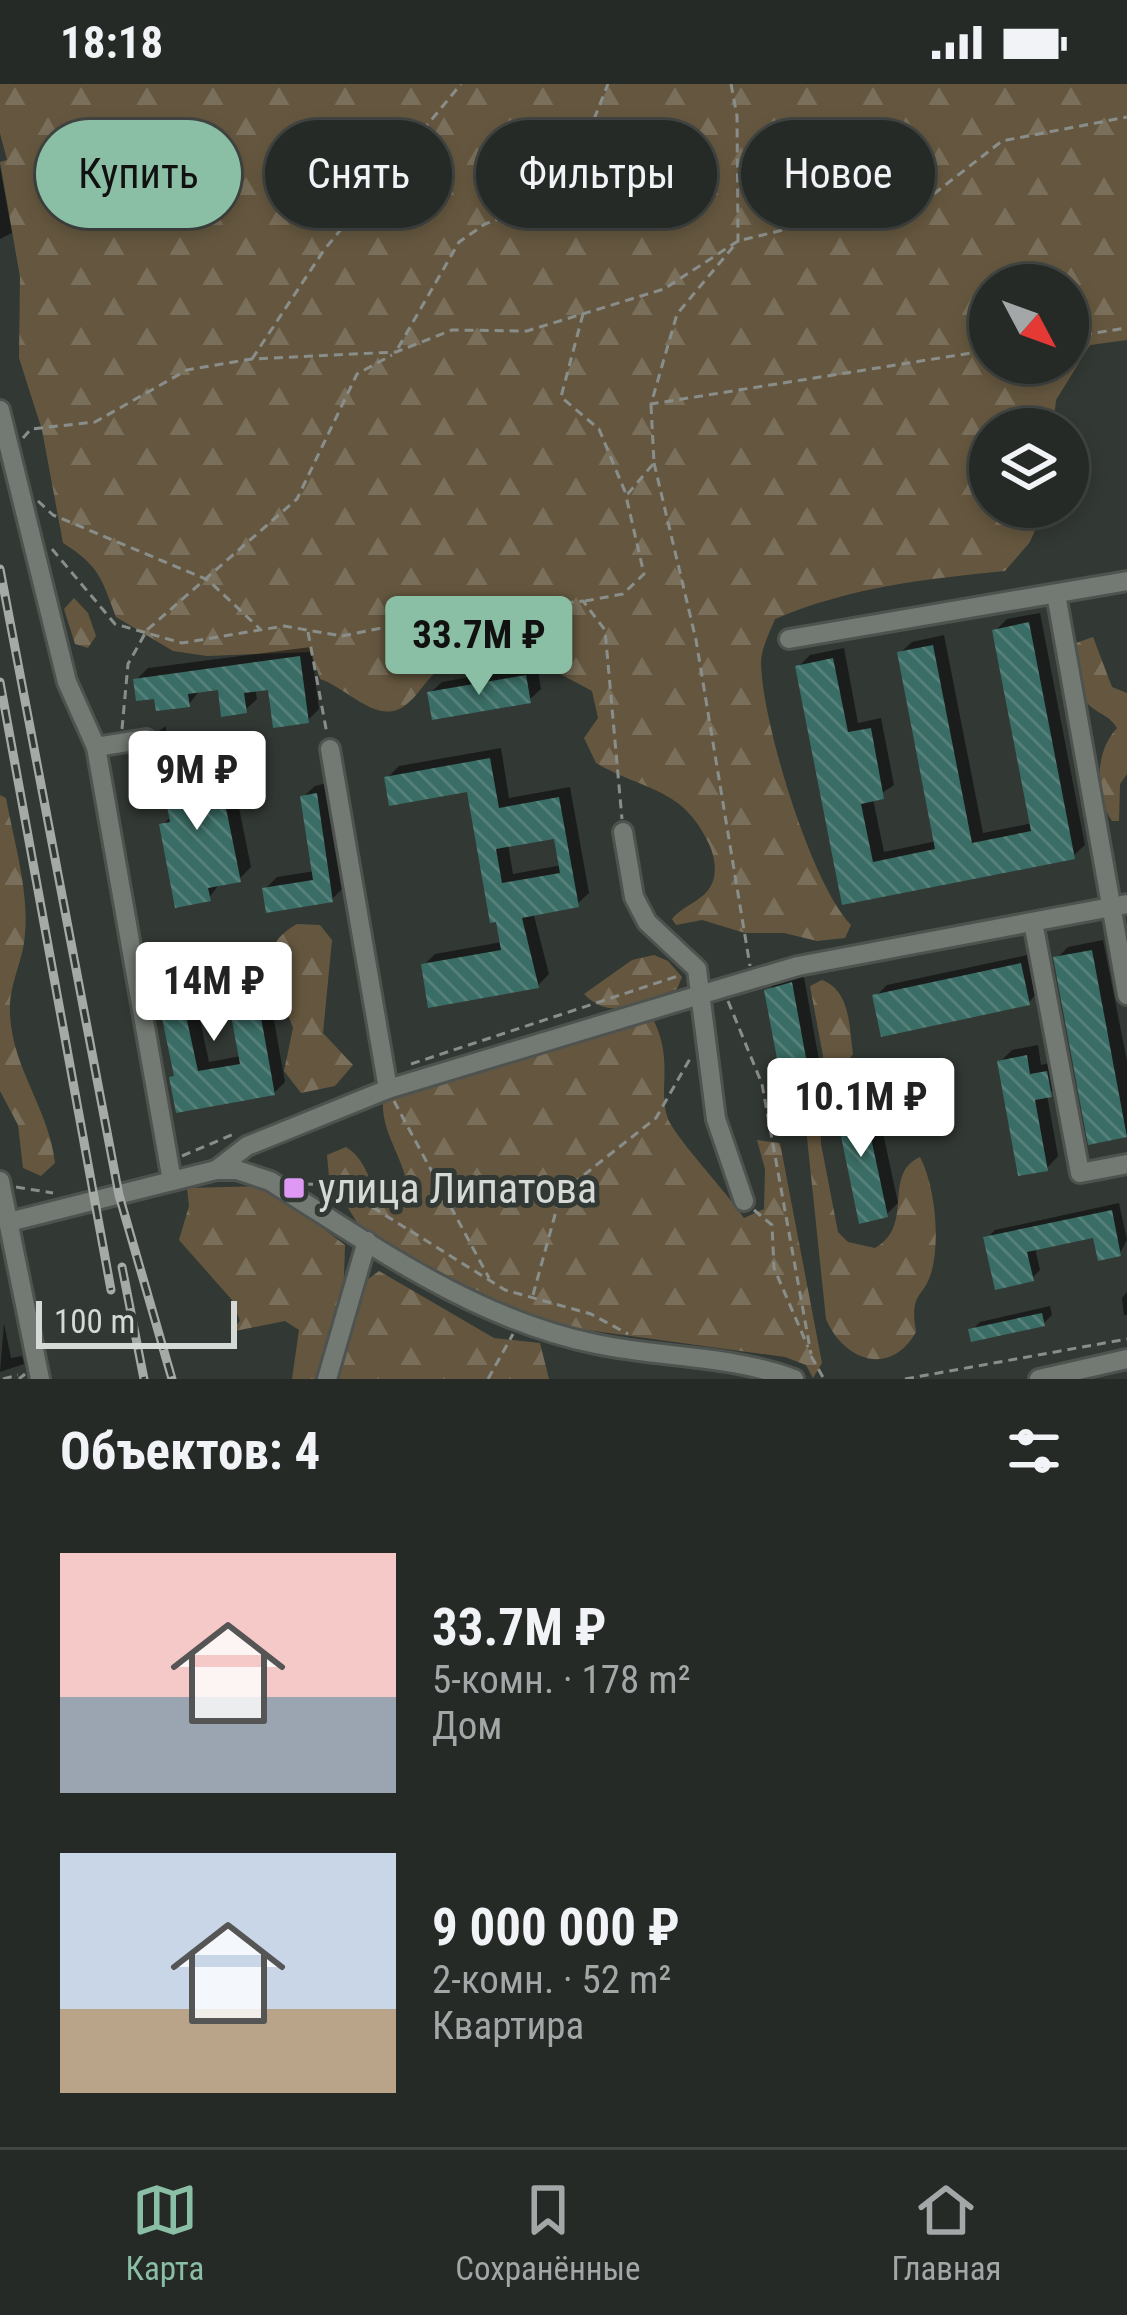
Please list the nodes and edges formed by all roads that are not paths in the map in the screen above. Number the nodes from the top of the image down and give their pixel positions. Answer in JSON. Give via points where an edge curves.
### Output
{"nodes":[{"id":1,"x":0,"y":410,"type":"edge"},
{"id":2,"x":1127,"y":580,"type":"edge"},
{"id":3,"x":1057,"y":593,"type":"junction"},
{"id":4,"x":789,"y":639,"type":"dead end"},
{"id":5,"x":146,"y":739,"type":"dead end"},
{"id":6,"x":96,"y":747,"type":"junction"},
{"id":7,"x":330,"y":749,"type":"road end"},
{"id":8,"x":623,"y":832,"type":"road end"},
{"id":9,"x":1119,"y":906,"type":"edge"},
{"id":10,"x":1034,"y":922,"type":"junction"},
{"id":11,"x":698,"y":995,"type":"junction"},
{"id":12,"x":1127,"y":995,"type":"edge"},
{"id":13,"x":388,"y":1089,"type":"junction"},
{"id":14,"x":1127,"y":1164,"type":"edge"},
{"id":15,"x":216,"y":1170,"type":"junction"},
{"id":16,"x":0,"y":1181,"type":"edge"},
{"id":17,"x":172,"y":1181,"type":"junction"},
{"id":18,"x":744,"y":1201,"type":"road end"},
{"id":19,"x":6,"y":1228,"type":"edge"},
{"id":20,"x":367,"y":1241,"type":"junction"},
{"id":21,"x":1127,"y":1359,"type":"edge"},
{"id":22,"x":40,"y":1379,"type":"edge"},
{"id":23,"x":327,"y":1379,"type":"edge"},
{"id":24,"x":794,"y":1379,"type":"edge"},
{"id":25,"x":1039,"y":1379,"type":"edge"}],
"edges":[{"from":1,"to":6,"type":"street","via":[[67,682]]},
{"from":2,"to":3,"type":"street"},
{"from":3,"to":4,"type":"street"},
{"from":3,"to":9,"type":"street"},
{"from":5,"to":6,"type":"street"},
{"from":6,"to":17,"type":"street"},
{"from":7,"to":13,"type":"street"},
{"from":8,"to":11,"type":"street","via":[[634,897],[656,932],[697,969]]},
{"from":9,"to":10,"type":"street"},
{"from":9,"to":12,"type":"street"},
{"from":10,"to":11,"type":"street"},
{"from":10,"to":14,"type":"street","via":[[1080,1173]]},
{"from":11,"to":13,"type":"street"},
{"from":11,"to":18,"type":"street","via":[[716,1119]]},
{"from":13,"to":15,"type":"street","via":[[247,1146]]},
{"from":15,"to":17,"type":"street"},
{"from":15,"to":20,"type":"street","via":[[273,1183]]},
{"from":16,"to":19,"type":"street"},
{"from":17,"to":19,"type":"street"},
{"from":19,"to":22,"type":"street"},
{"from":20,"to":23,"type":"street"},
{"from":20,"to":24,"type":"street","via":[[462,1300],[520,1322],[599,1345]]},
{"from":21,"to":25,"type":"street"}]}
